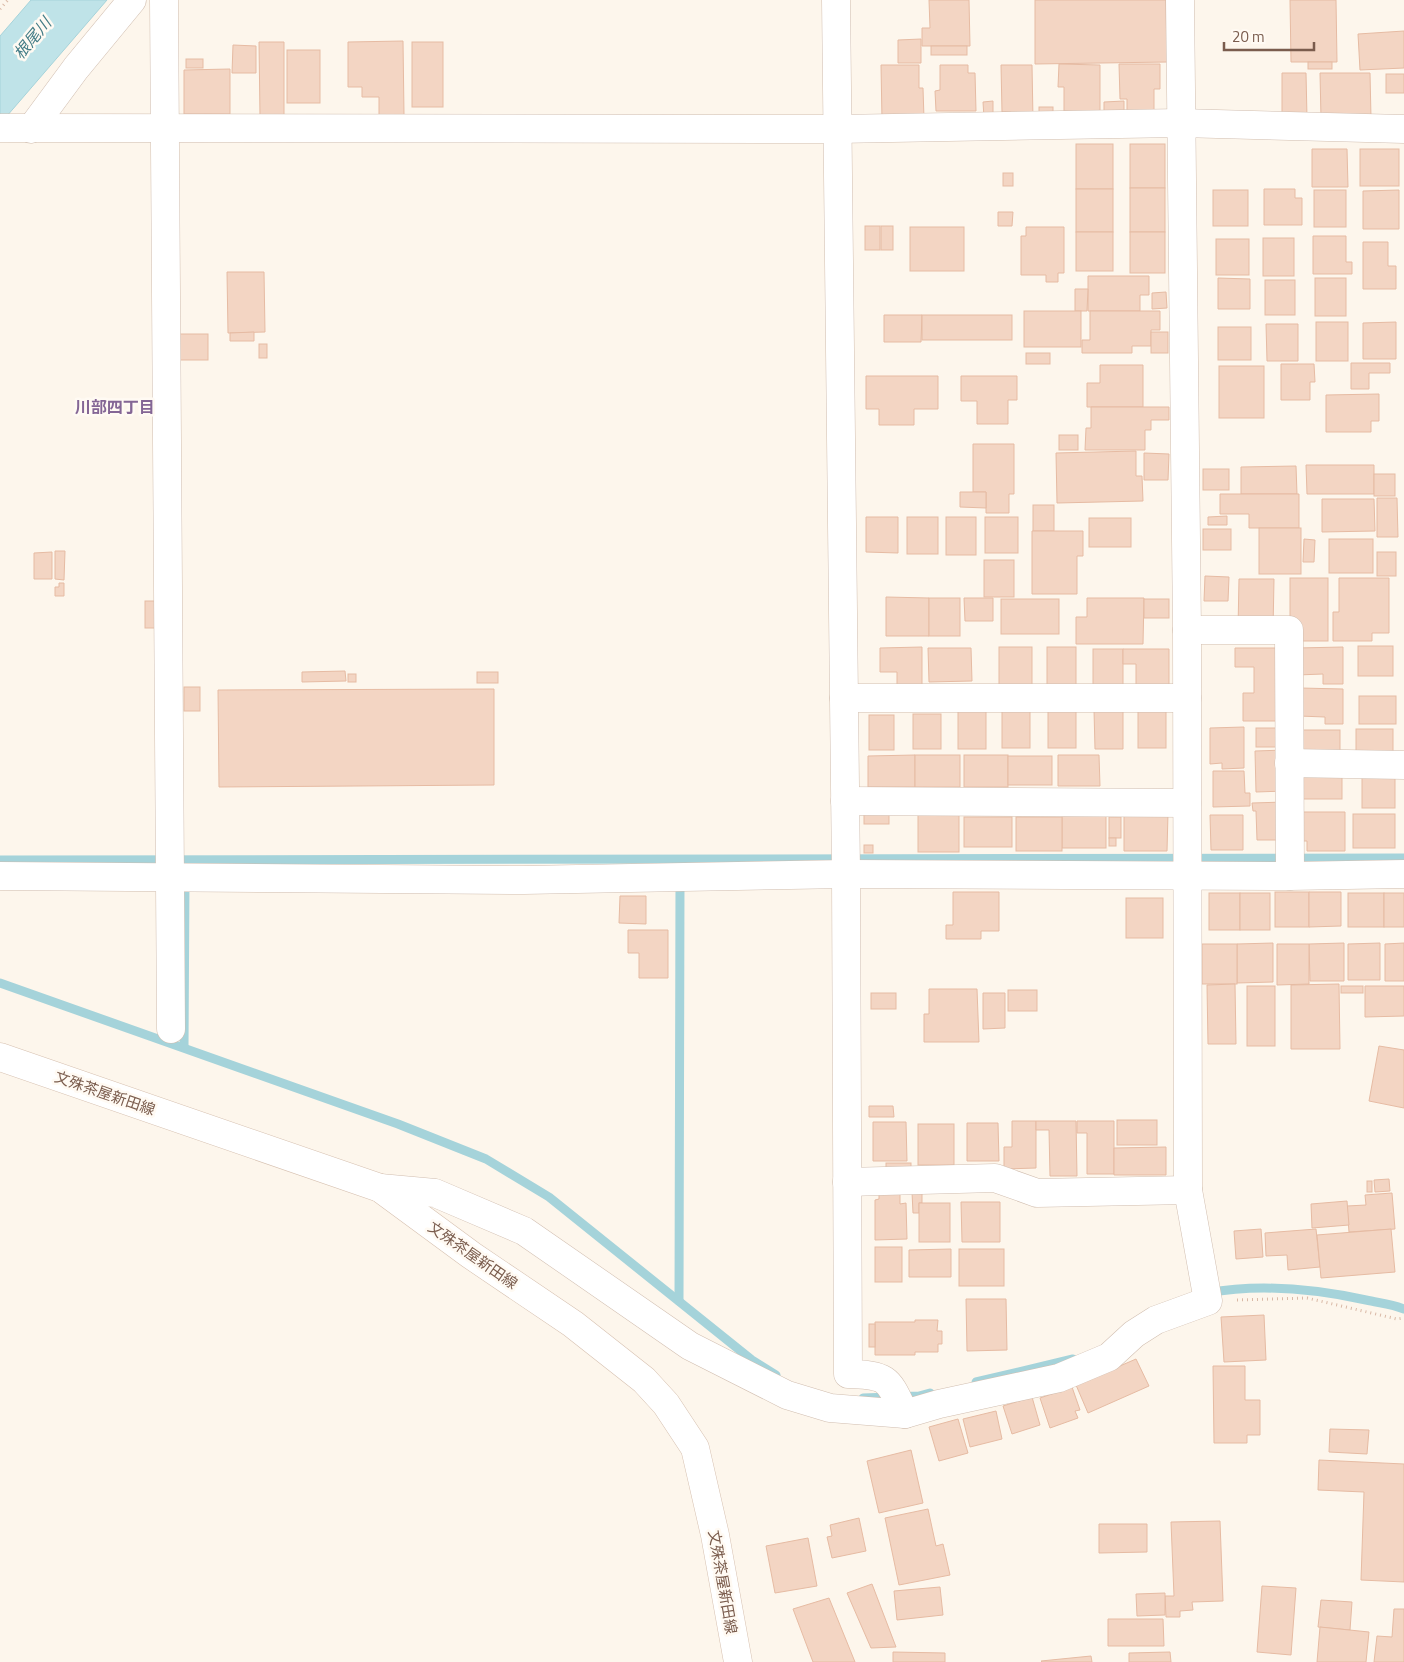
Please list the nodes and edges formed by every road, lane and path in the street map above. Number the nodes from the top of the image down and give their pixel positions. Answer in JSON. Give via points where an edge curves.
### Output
{"nodes":[{"id":1,"x":8,"y":0,"type":"edge"},
{"id":2,"x":132,"y":0,"type":"edge"},
{"id":3,"x":164,"y":0,"type":"edge"},
{"id":4,"x":836,"y":0,"type":"edge"},
{"id":5,"x":1180,"y":0,"type":"edge"},
{"id":6,"x":0,"y":9,"type":"edge"},
{"id":7,"x":1180,"y":122,"type":"junction"},
{"id":8,"x":15,"y":129,"type":"edge"},
{"id":9,"x":837,"y":129,"type":"junction"},
{"id":10,"x":1404,"y":129,"type":"edge"},
{"id":11,"x":165,"y":130,"type":"junction"},
{"id":12,"x":1187,"y":630,"type":"junction"},
{"id":13,"x":844,"y":698,"type":"junction"},
{"id":14,"x":1187,"y":698,"type":"junction"},
{"id":15,"x":1289,"y":763,"type":"junction"},
{"id":16,"x":1404,"y":765,"type":"edge"},
{"id":17,"x":845,"y":801,"type":"junction"},
{"id":18,"x":1187,"y":803,"type":"junction"},
{"id":19,"x":846,"y":874,"type":"junction"},
{"id":20,"x":1404,"y":874,"type":"edge"},
{"id":21,"x":1186,"y":875,"type":"junction"},
{"id":22,"x":0,"y":876,"type":"edge"},
{"id":23,"x":1290,"y":876,"type":"junction"},
{"id":24,"x":170,"y":878,"type":"junction"},
{"id":25,"x":171,"y":1029,"type":"dead end"},
{"id":26,"x":0,"y":1057,"type":"edge"},
{"id":27,"x":847,"y":1182,"type":"junction"},
{"id":28,"x":380,"y":1188,"type":"junction"},
{"id":29,"x":1188,"y":1190,"type":"junction"},
{"id":30,"x":1208,"y":1301,"type":"junction"},
{"id":31,"x":1404,"y":1318,"type":"edge"},
{"id":32,"x":905,"y":1414,"type":"junction"},
{"id":33,"x":738,"y":1662,"type":"edge"}],
"edges":[{"from":1,"to":6,"type":"path"},
{"from":2,"to":8,"type":"street","via":[[76,68]]},
{"from":3,"to":11,"type":"street"},
{"from":4,"to":9,"type":"street"},
{"from":5,"to":7,"type":"street"},
{"from":7,"to":9,"type":"street"},
{"from":7,"to":10,"type":"street"},
{"from":7,"to":12,"type":"street"},
{"from":8,"to":11,"type":"street"},
{"from":9,"to":11,"type":"street"},
{"from":9,"to":13,"type":"street"},
{"from":11,"to":24,"type":"street"},
{"from":12,"to":14,"type":"street"},
{"from":12,"to":15,"type":"street","via":[[1289,630]]},
{"from":13,"to":14,"type":"street"},
{"from":13,"to":17,"type":"street"},
{"from":14,"to":18,"type":"street"},
{"from":15,"to":16,"type":"street"},
{"from":15,"to":23,"type":"street"},
{"from":17,"to":18,"type":"street"},
{"from":17,"to":19,"type":"street"},
{"from":18,"to":21,"type":"street"},
{"from":19,"to":21,"type":"street"},
{"from":19,"to":24,"type":"street","via":[[524,880]]},
{"from":19,"to":27,"type":"street"},
{"from":20,"to":23,"type":"street"},
{"from":21,"to":23,"type":"street"},
{"from":21,"to":29,"type":"street"},
{"from":22,"to":24,"type":"street"},
{"from":24,"to":25,"type":"street"},
{"from":26,"to":28,"type":"street","name":"文殊茶屋新田線"},
{"from":27,"to":29,"type":"street","via":[[995,1178],[1038,1193]]},
{"from":27,"to":32,"type":"street","via":[[848,1374],[873,1375],[891,1384]]},
{"from":28,"to":32,"type":"street","via":[[435,1193],[524,1231],[690,1346],[787,1395],[830,1408]]},
{"from":28,"to":33,"type":"street","name":"文殊茶屋新田線","via":[[573,1324],[644,1380],[666,1404],[695,1448]]},
{"from":29,"to":30,"type":"street"},
{"from":30,"to":31,"type":"path","via":[[1308,1298]]},
{"from":30,"to":32,"type":"street","via":[[1156,1320],[1134,1334],[1109,1357],[1058,1378]]}]}
